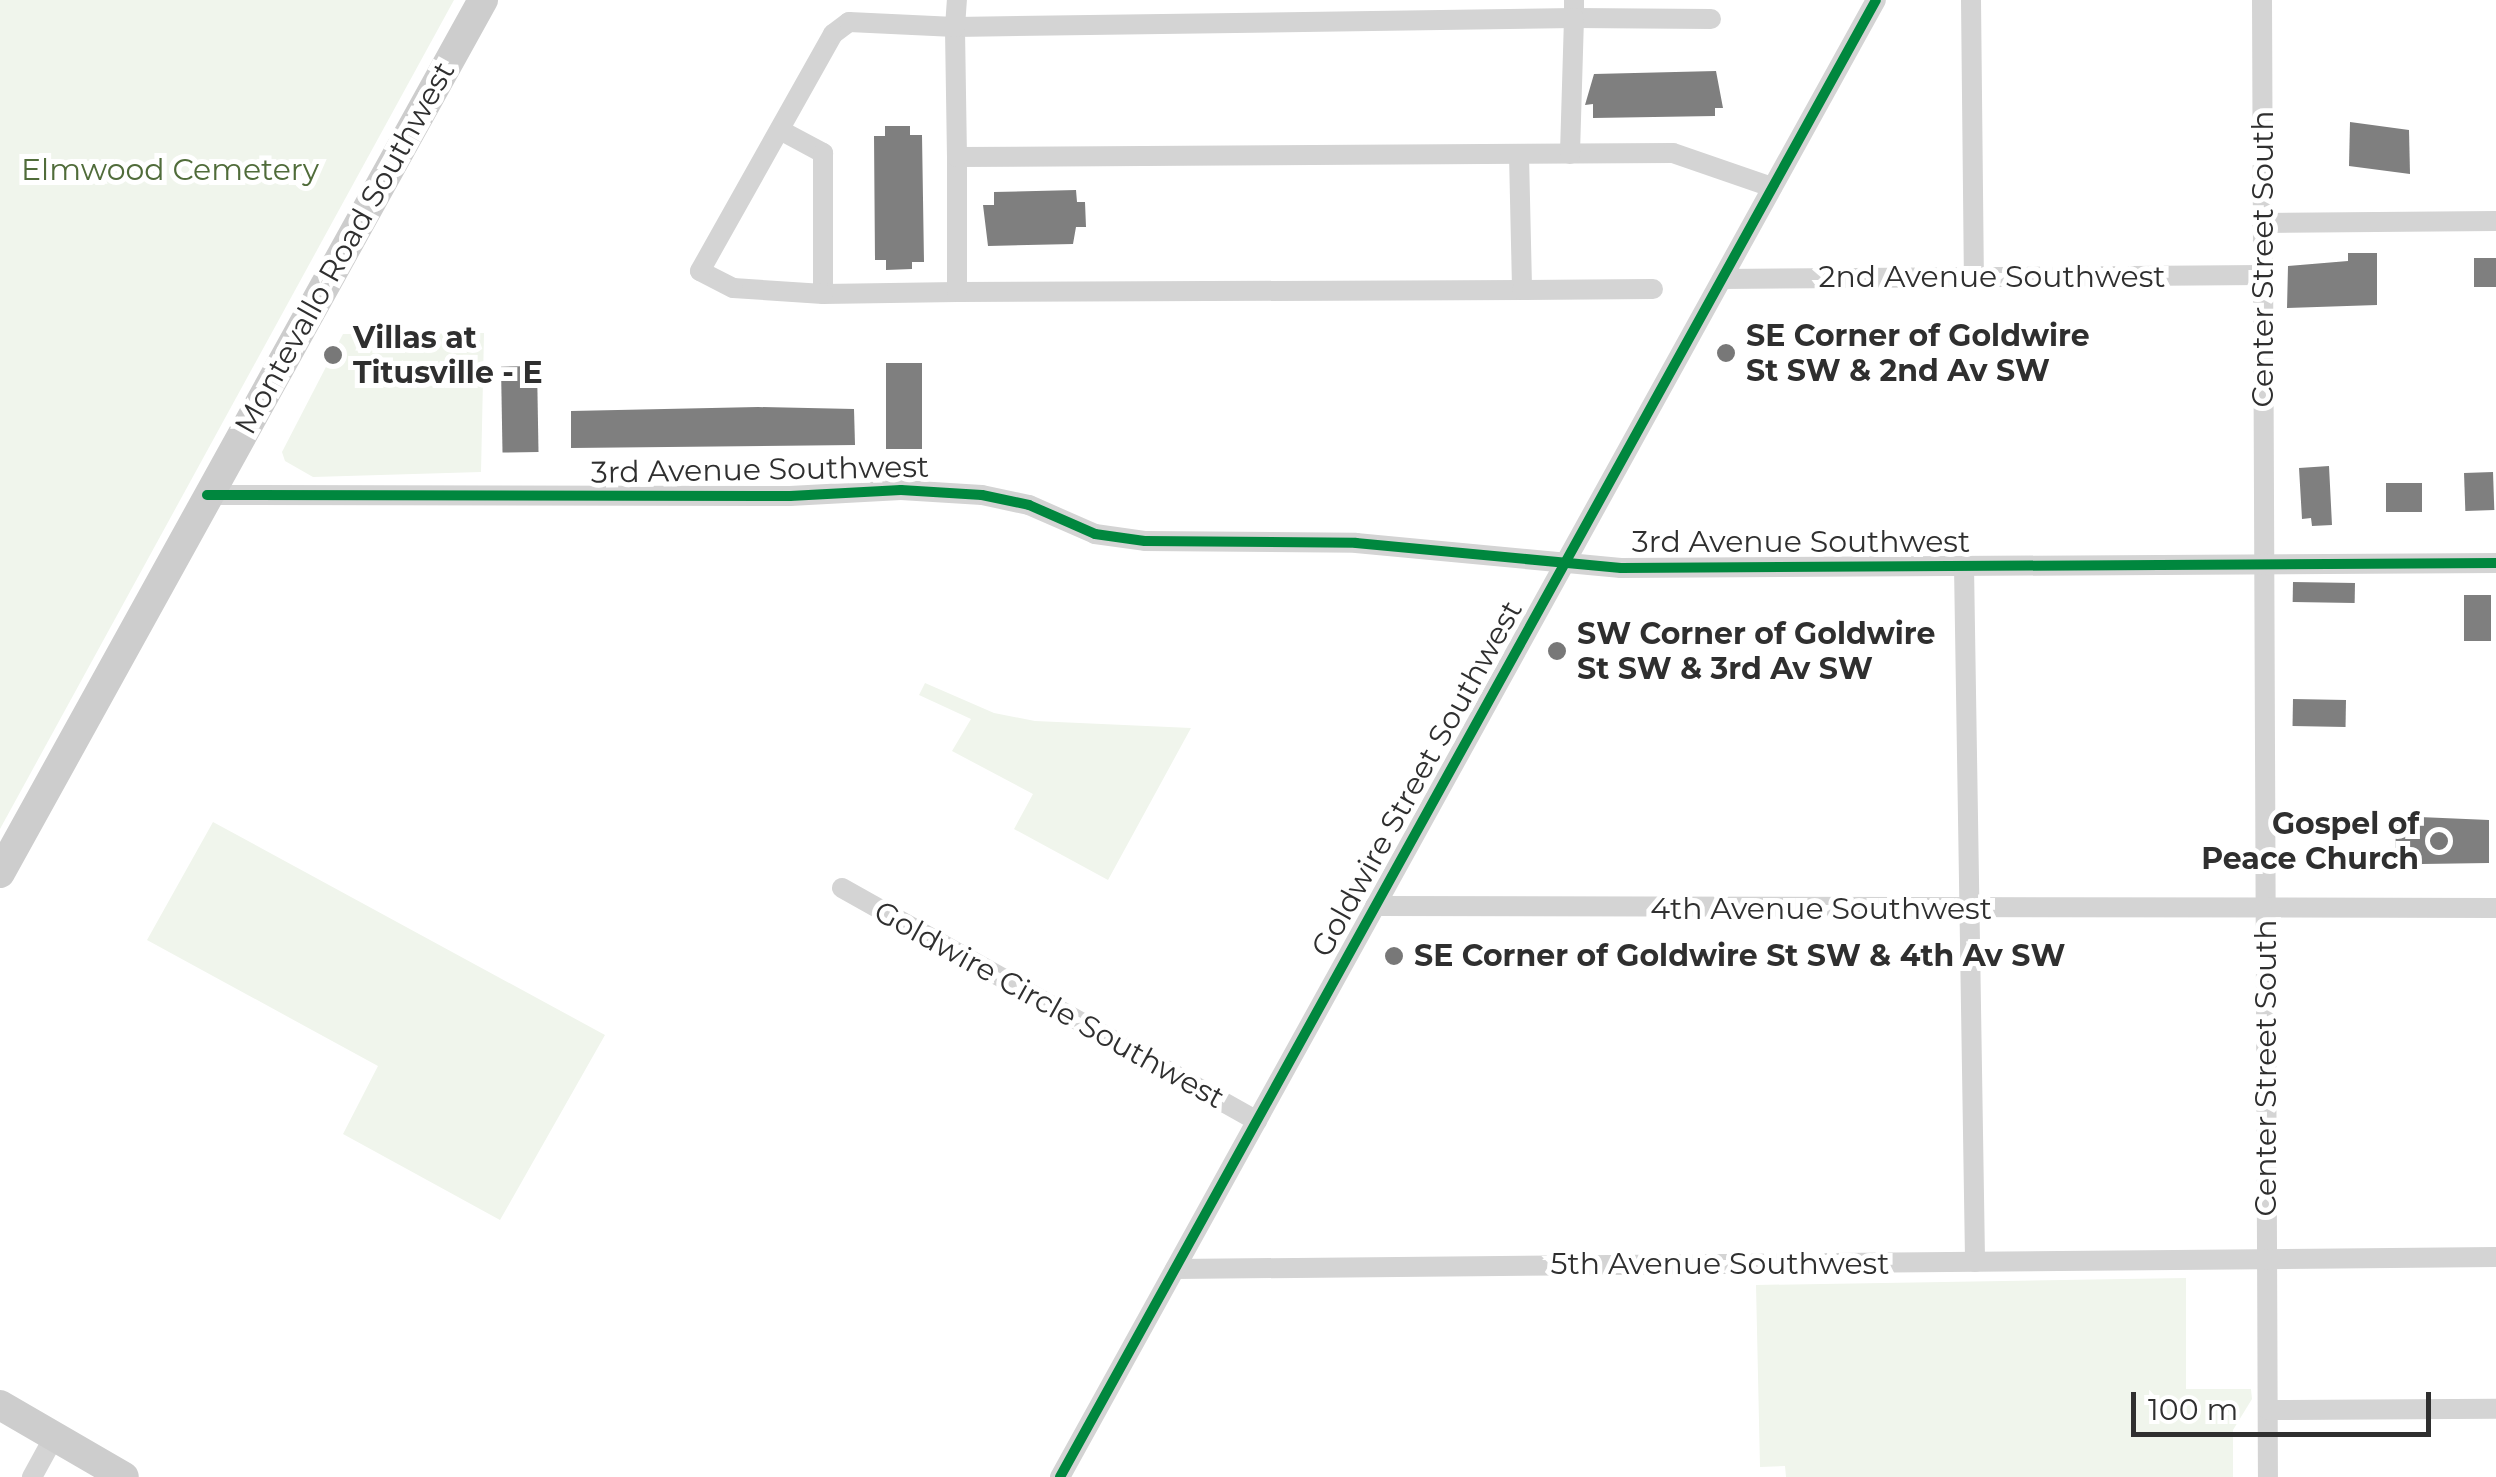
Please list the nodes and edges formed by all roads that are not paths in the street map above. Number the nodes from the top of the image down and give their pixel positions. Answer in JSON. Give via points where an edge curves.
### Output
{"nodes":[{"id":1,"x":483,"y":0,"type":"edge"},
{"id":2,"x":958,"y":0,"type":"edge"},
{"id":3,"x":1876,"y":0,"type":"edge"},
{"id":4,"x":1971,"y":0,"type":"edge"},
{"id":5,"x":2262,"y":0,"type":"edge"},
{"id":6,"x":1574,"y":9,"type":"edge"},
{"id":7,"x":1711,"y":19,"type":"dead end"},
{"id":8,"x":955,"y":27,"type":"junction"},
{"id":9,"x":780,"y":130,"type":"junction"},
{"id":10,"x":1570,"y":154,"type":"junction"},
{"id":11,"x":1519,"y":155,"type":"junction"},
{"id":12,"x":957,"y":157,"type":"junction"},
{"id":13,"x":1772,"y":188,"type":"junction"},
{"id":14,"x":2496,"y":221,"type":"edge"},
{"id":15,"x":2262,"y":223,"type":"junction"},
{"id":16,"x":2262,"y":275,"type":"junction"},
{"id":17,"x":1974,"y":277,"type":"junction"},
{"id":18,"x":1722,"y":279,"type":"junction"},
{"id":19,"x":1653,"y":288,"type":"dead end"},
{"id":20,"x":1522,"y":290,"type":"junction"},
{"id":21,"x":957,"y":292,"type":"junction"},
{"id":22,"x":824,"y":294,"type":"junction"},
{"id":23,"x":207,"y":496,"type":"junction"},
{"id":24,"x":2496,"y":563,"type":"edge"},
{"id":25,"x":1564,"y":564,"type":"junction"},
{"id":26,"x":2265,"y":565,"type":"junction"},
{"id":27,"x":1964,"y":566,"type":"junction"},
{"id":28,"x":0,"y":873,"type":"edge"},
{"id":29,"x":842,"y":888,"type":"dead end"},
{"id":30,"x":1376,"y":906,"type":"junction"},
{"id":31,"x":2496,"y":908,"type":"edge"},
{"id":32,"x":1969,"y":909,"type":"junction"},
{"id":33,"x":2267,"y":910,"type":"junction"},
{"id":34,"x":1256,"y":1122,"type":"junction"},
{"id":35,"x":2496,"y":1257,"type":"edge"},
{"id":36,"x":1975,"y":1262,"type":"junction"},
{"id":37,"x":2266,"y":1262,"type":"junction"},
{"id":38,"x":1175,"y":1269,"type":"junction"},
{"id":39,"x":0,"y":1405,"type":"edge"},
{"id":40,"x":2496,"y":1409,"type":"edge"},
{"id":41,"x":2268,"y":1410,"type":"junction"},
{"id":42,"x":54,"y":1436,"type":"junction"},
{"id":43,"x":32,"y":1477,"type":"edge"},
{"id":44,"x":124,"y":1477,"type":"edge"},
{"id":45,"x":1060,"y":1477,"type":"edge"},
{"id":46,"x":2268,"y":1477,"type":"edge"}],
"edges":[{"from":1,"to":23,"type":"main road","name":"Montevallo Road Southwest"},
{"from":2,"to":8,"type":"street"},
{"from":3,"to":13,"type":"street","name":"Goldwire Street Southwest"},
{"from":4,"to":17,"type":"street"},
{"from":5,"to":15,"type":"street","name":"Center Street South"},
{"from":6,"to":7,"type":"street"},
{"from":6,"to":8,"type":"street"},
{"from":6,"to":10,"type":"street"},
{"from":8,"to":9,"type":"street","via":[[848,22],[833,34]]},
{"from":8,"to":12,"type":"street"},
{"from":9,"to":22,"type":"street","via":[[823,153]]},
{"from":9,"to":22,"type":"street","via":[[700,272],[733,288]]},
{"from":10,"to":11,"type":"street"},
{"from":10,"to":13,"type":"street","via":[[1673,153]]},
{"from":11,"to":12,"type":"street"},
{"from":11,"to":20,"type":"street"},
{"from":12,"to":21,"type":"street"},
{"from":13,"to":18,"type":"street","name":"Goldwire Street Southwest"},
{"from":14,"to":15,"type":"street"},
{"from":15,"to":16,"type":"street","name":"Center Street South"},
{"from":16,"to":17,"type":"street","name":"2nd Avenue Southwest"},
{"from":16,"to":26,"type":"street","name":"Center Street South"},
{"from":17,"to":18,"type":"street","name":"2nd Avenue Southwest"},
{"from":18,"to":25,"type":"street","name":"Goldwire Street Southwest"},
{"from":19,"to":20,"type":"street"},
{"from":20,"to":21,"type":"street"},
{"from":21,"to":22,"type":"street"},
{"from":23,"to":25,"type":"street","name":"3rd Avenue Southwest","via":[[790,496],[901,490],[982,495],[1028,505],[1094,534],[1145,542],[1356,543]]},
{"from":23,"to":28,"type":"main road","name":"Montevallo Road Southwest"},
{"from":24,"to":26,"type":"street","name":"3rd Avenue Southwest"},
{"from":25,"to":27,"type":"street","name":"3rd Avenue Southwest"},
{"from":25,"to":30,"type":"street","name":"Goldwire Street Southwest"},
{"from":26,"to":27,"type":"street","name":"3rd Avenue Southwest"},
{"from":26,"to":33,"type":"street","name":"Center Street South"},
{"from":27,"to":32,"type":"street"},
{"from":29,"to":34,"type":"street","name":"Goldwire Circle Southwest"},
{"from":30,"to":32,"type":"street","name":"4th Avenue Southwest"},
{"from":30,"to":34,"type":"street","name":"Goldwire Street Southwest"},
{"from":31,"to":33,"type":"street","name":"4th Avenue Southwest"},
{"from":32,"to":33,"type":"street","name":"4th Avenue Southwest"},
{"from":32,"to":36,"type":"street"},
{"from":33,"to":37,"type":"street","name":"Center Street South"},
{"from":34,"to":38,"type":"street","name":"Goldwire Street Southwest"},
{"from":35,"to":37,"type":"street","name":"5th Avenue Southwest"},
{"from":36,"to":37,"type":"street","name":"5th Avenue Southwest"},
{"from":36,"to":38,"type":"street","name":"5th Avenue Southwest"},
{"from":37,"to":41,"type":"street","name":"Center Street South"},
{"from":38,"to":45,"type":"street","name":"Goldwire Street Southwest"},
{"from":39,"to":42,"type":"main road"},
{"from":40,"to":41,"type":"street"},
{"from":41,"to":46,"type":"street","name":"Center Street South"},
{"from":42,"to":43,"type":"street"},
{"from":42,"to":44,"type":"main road"}]}
